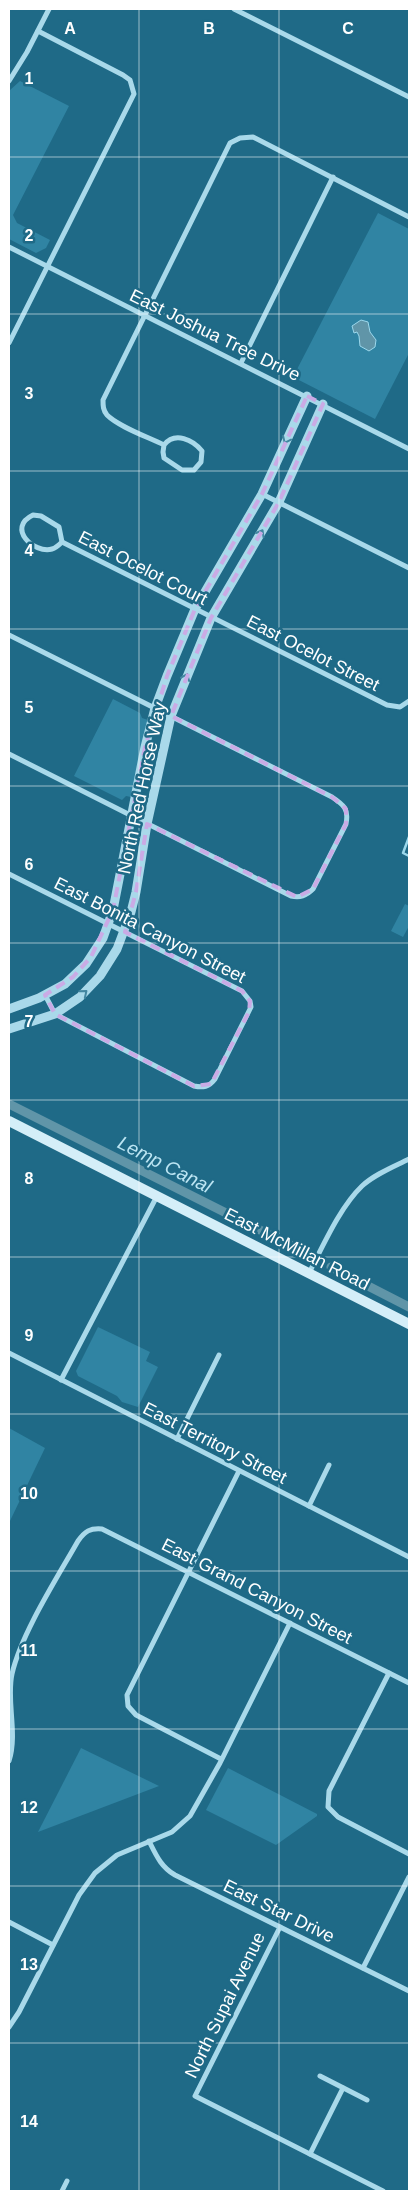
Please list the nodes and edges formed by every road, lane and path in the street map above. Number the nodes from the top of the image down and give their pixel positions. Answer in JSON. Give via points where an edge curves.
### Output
{"nodes":[{"id":1,"x":49,"y":9,"type":"edge"},
{"id":2,"x":234,"y":9,"type":"edge"},
{"id":3,"x":248,"y":9,"type":"edge"},
{"id":4,"x":245,"y":14,"type":"junction"},
{"id":5,"x":38,"y":31,"type":"junction"},
{"id":6,"x":9,"y":81,"type":"edge"},
{"id":7,"x":409,"y":98,"type":"edge"},
{"id":8,"x":333,"y":177,"type":"junction"},
{"id":9,"x":409,"y":217,"type":"edge"},
{"id":10,"x":9,"y":247,"type":"edge"},
{"id":11,"x":48,"y":267,"type":"junction"},
{"id":12,"x":146,"y":317,"type":"junction"},
{"id":13,"x":9,"y":343,"type":"edge"},
{"id":14,"x":241,"y":363,"type":"junction"},
{"id":15,"x":307,"y":396,"type":"junction"},
{"id":16,"x":323,"y":404,"type":"junction"},
{"id":17,"x":164,"y":445,"type":"junction"},
{"id":18,"x":409,"y":449,"type":"edge"},
{"id":19,"x":262,"y":494,"type":"junction"},
{"id":20,"x":279,"y":502,"type":"junction"},
{"id":21,"x":62,"y":542,"type":"junction"},
{"id":22,"x":409,"y":568,"type":"edge"},
{"id":23,"x":195,"y":609,"type":"junction"},
{"id":24,"x":211,"y":618,"type":"junction"},
{"id":25,"x":9,"y":634,"type":"edge"},
{"id":26,"x":409,"y":701,"type":"edge"},
{"id":27,"x":155,"y":708,"type":"junction"},
{"id":28,"x":171,"y":716,"type":"junction"},
{"id":29,"x":9,"y":754,"type":"edge"},
{"id":30,"x":131,"y":816,"type":"junction"},
{"id":31,"x":147,"y":824,"type":"junction"},
{"id":32,"x":9,"y":874,"type":"edge"},
{"id":33,"x":109,"y":924,"type":"junction"},
{"id":34,"x":125,"y":932,"type":"junction"},
{"id":35,"x":46,"y":995,"type":"junction"},
{"id":36,"x":9,"y":1009,"type":"edge"},
{"id":37,"x":55,"y":1014,"type":"junction"},
{"id":38,"x":9,"y":1029,"type":"edge"},
{"id":39,"x":9,"y":1121,"type":"edge"},
{"id":40,"x":409,"y":1159,"type":"edge"},
{"id":41,"x":156,"y":1196,"type":"junction"},
{"id":42,"x":309,"y":1273,"type":"junction"},
{"id":43,"x":409,"y":1324,"type":"edge"},
{"id":44,"x":9,"y":1353,"type":"edge"},
{"id":45,"x":219,"y":1356,"type":"dead end"},
{"id":46,"x":61,"y":1380,"type":"junction"},
{"id":47,"x":177,"y":1439,"type":"junction"},
{"id":48,"x":329,"y":1465,"type":"dead end"},
{"id":49,"x":239,"y":1471,"type":"junction"},
{"id":50,"x":309,"y":1506,"type":"junction"},
{"id":51,"x":409,"y":1557,"type":"edge"},
{"id":52,"x":188,"y":1572,"type":"junction"},
{"id":53,"x":290,"y":1623,"type":"junction"},
{"id":54,"x":389,"y":1673,"type":"junction"},
{"id":55,"x":409,"y":1683,"type":"edge"},
{"id":56,"x":221,"y":1759,"type":"junction"},
{"id":57,"x":9,"y":1761,"type":"edge"},
{"id":58,"x":149,"y":1842,"type":"junction"},
{"id":59,"x":409,"y":1854,"type":"edge"},
{"id":60,"x":409,"y":1877,"type":"edge"},
{"id":61,"x":9,"y":1922,"type":"edge"},
{"id":62,"x":280,"y":1927,"type":"junction"},
{"id":63,"x":53,"y":1945,"type":"junction"},
{"id":64,"x":363,"y":1968,"type":"junction"},
{"id":65,"x":409,"y":1992,"type":"edge"},
{"id":66,"x":9,"y":2027,"type":"edge"},
{"id":67,"x":320,"y":2076,"type":"dead end"},
{"id":68,"x":343,"y":2088,"type":"junction"},
{"id":69,"x":367,"y":2100,"type":"dead end"},
{"id":70,"x":310,"y":2154,"type":"junction"},
{"id":71,"x":67,"y":2182,"type":"dead end"},
{"id":72,"x":62,"y":2191,"type":"edge"},
{"id":73,"x":383,"y":2191,"type":"edge"}],
"edges":[{"from":1,"to":5,"type":"street"},
{"from":2,"to":4,"type":"street"},
{"from":3,"to":4,"type":"street"},
{"from":4,"to":7,"type":"street"},
{"from":5,"to":6,"type":"street"},
{"from":5,"to":11,"type":"street","via":[[123,75],[133,87],[132,101]]},
{"from":8,"to":9,"type":"street"},
{"from":8,"to":12,"type":"street","via":[[252,137],[240,138],[230,144]]},
{"from":8,"to":14,"type":"street"},
{"from":10,"to":11,"type":"street","name":"East Joshua Tree Drive"},
{"from":11,"to":12,"type":"street","name":"East Joshua Tree Drive"},
{"from":11,"to":13,"type":"street"},
{"from":12,"to":14,"type":"street","name":"East Joshua Tree Drive"},
{"from":12,"to":17,"type":"street","via":[[103,400],[103,408],[114,420]]},
{"from":14,"to":15,"type":"street","name":"East Joshua Tree Drive"},
{"from":15,"to":16,"type":"street","name":"East Joshua Tree Drive"},
{"from":15,"to":19,"type":"street","name":"North Red Horse Way","one_way":true},
{"from":16,"to":18,"type":"street","name":"East Joshua Tree Drive"},
{"from":16,"to":20,"type":"street","name":"North Red Horse Way"},
{"from":17,"to":17,"type":"street","via":[[175,437],[184,438],[202,451],[201,462],[194,470],[182,470],[164,458]]},
{"from":19,"to":20,"type":"street"},
{"from":19,"to":23,"type":"street","name":"North Red Horse Way"},
{"from":20,"to":22,"type":"street"},
{"from":24,"to":20,"type":"street","name":"North Red Horse Way","one_way":true},
{"from":21,"to":21,"type":"street","name":"East Ocelot Court","via":[[60,527],[41,516],[33,515],[22,526],[22,534],[27,541],[45,550],[54,549]]},
{"from":21,"to":23,"type":"street","name":"East Ocelot Court"},
{"from":23,"to":24,"type":"street","name":"East Ocelot Court"},
{"from":23,"to":27,"type":"street","name":"North Red Horse Way"},
{"from":24,"to":26,"type":"street","name":"East Ocelot Street","via":[[386,705],[395,708]]},
{"from":28,"to":24,"type":"street","name":"North Red Horse Way","one_way":true},
{"from":25,"to":27,"type":"street"},
{"from":27,"to":28,"type":"street"},
{"from":27,"to":30,"type":"street","name":"North Red Horse Way"},
{"from":28,"to":31,"type":"street","name":"North Red Horse Way"},
{"from":28,"to":31,"type":"street","via":[[332,797],[348,815],[313,889],[303,897],[291,896]]},
{"from":29,"to":30,"type":"street"},
{"from":30,"to":31,"type":"street"},
{"from":30,"to":33,"type":"street","name":"North Red Horse Way"},
{"from":31,"to":34,"type":"street","name":"North Red Horse Way","via":[[136,892]]},
{"from":32,"to":33,"type":"street","name":"East Bonita Canyon Street"},
{"from":33,"to":34,"type":"street","name":"East Bonita Canyon Street"},
{"from":33,"to":35,"type":"street","name":"North Red Horse Way","via":[[98,948],[81,970]]},
{"from":37,"to":34,"type":"street","name":"North Red Horse Way","one_way":true,"via":[[92,986]]},
{"from":34,"to":37,"type":"street","name":"East Bonita Canyon Street","via":[[242,991],[250,1001],[249,1012],[216,1080],[206,1087],[194,1086]]},
{"from":35,"to":36,"type":"street","name":"North Red Horse Way"},
{"from":35,"to":37,"type":"street"},
{"from":37,"to":38,"type":"street","name":"North Red Horse Way"},
{"from":39,"to":41,"type":"main road","name":"East McMillan Road"},
{"from":40,"to":42,"type":"street","via":[[369,1181],[354,1194]]},
{"from":41,"to":42,"type":"main road","name":"East McMillan Road"},
{"from":41,"to":46,"type":"street"},
{"from":42,"to":43,"type":"main road","name":"East McMillan Road"},
{"from":44,"to":46,"type":"street","name":"East Territory Street"},
{"from":45,"to":47,"type":"street"},
{"from":46,"to":47,"type":"street","name":"East Territory Street"},
{"from":47,"to":49,"type":"street","name":"East Territory Street"},
{"from":48,"to":50,"type":"street"},
{"from":49,"to":50,"type":"street","name":"East Territory Street"},
{"from":49,"to":52,"type":"street"},
{"from":50,"to":51,"type":"street","name":"East Territory Street"},
{"from":52,"to":53,"type":"street","name":"East Grand Canyon Street"},
{"from":52,"to":56,"type":"street","via":[[128,1690],[128,1706],[136,1715]]},
{"from":52,"to":57,"type":"street","name":"East Grand Canyon Street","via":[[102,1529],[85,1531],[18,1656],[12,1675],[13,1731]]},
{"from":53,"to":54,"type":"street","name":"East Grand Canyon Street"},
{"from":53,"to":56,"type":"street"},
{"from":54,"to":55,"type":"street","name":"East Grand Canyon Street"},
{"from":54,"to":59,"type":"street","via":[[329,1791],[328,1807],[338,1817]]},
{"from":56,"to":58,"type":"street","via":[[190,1816],[172,1832]]},
{"from":58,"to":62,"type":"street","name":"East Star Drive","via":[[166,1870]]},
{"from":58,"to":63,"type":"street","via":[[117,1856],[95,1873],[79,1895]]},
{"from":60,"to":64,"type":"street"},
{"from":61,"to":63,"type":"street"},
{"from":62,"to":64,"type":"street","name":"East Star Drive"},
{"from":62,"to":70,"type":"street","name":"North Supai Avenue","via":[[195,2096]]},
{"from":63,"to":66,"type":"street"},
{"from":64,"to":65,"type":"street","name":"East Star Drive"},
{"from":67,"to":68,"type":"street"},
{"from":68,"to":69,"type":"street"},
{"from":68,"to":70,"type":"street"},
{"from":70,"to":73,"type":"street"},
{"from":71,"to":72,"type":"street"}]}
